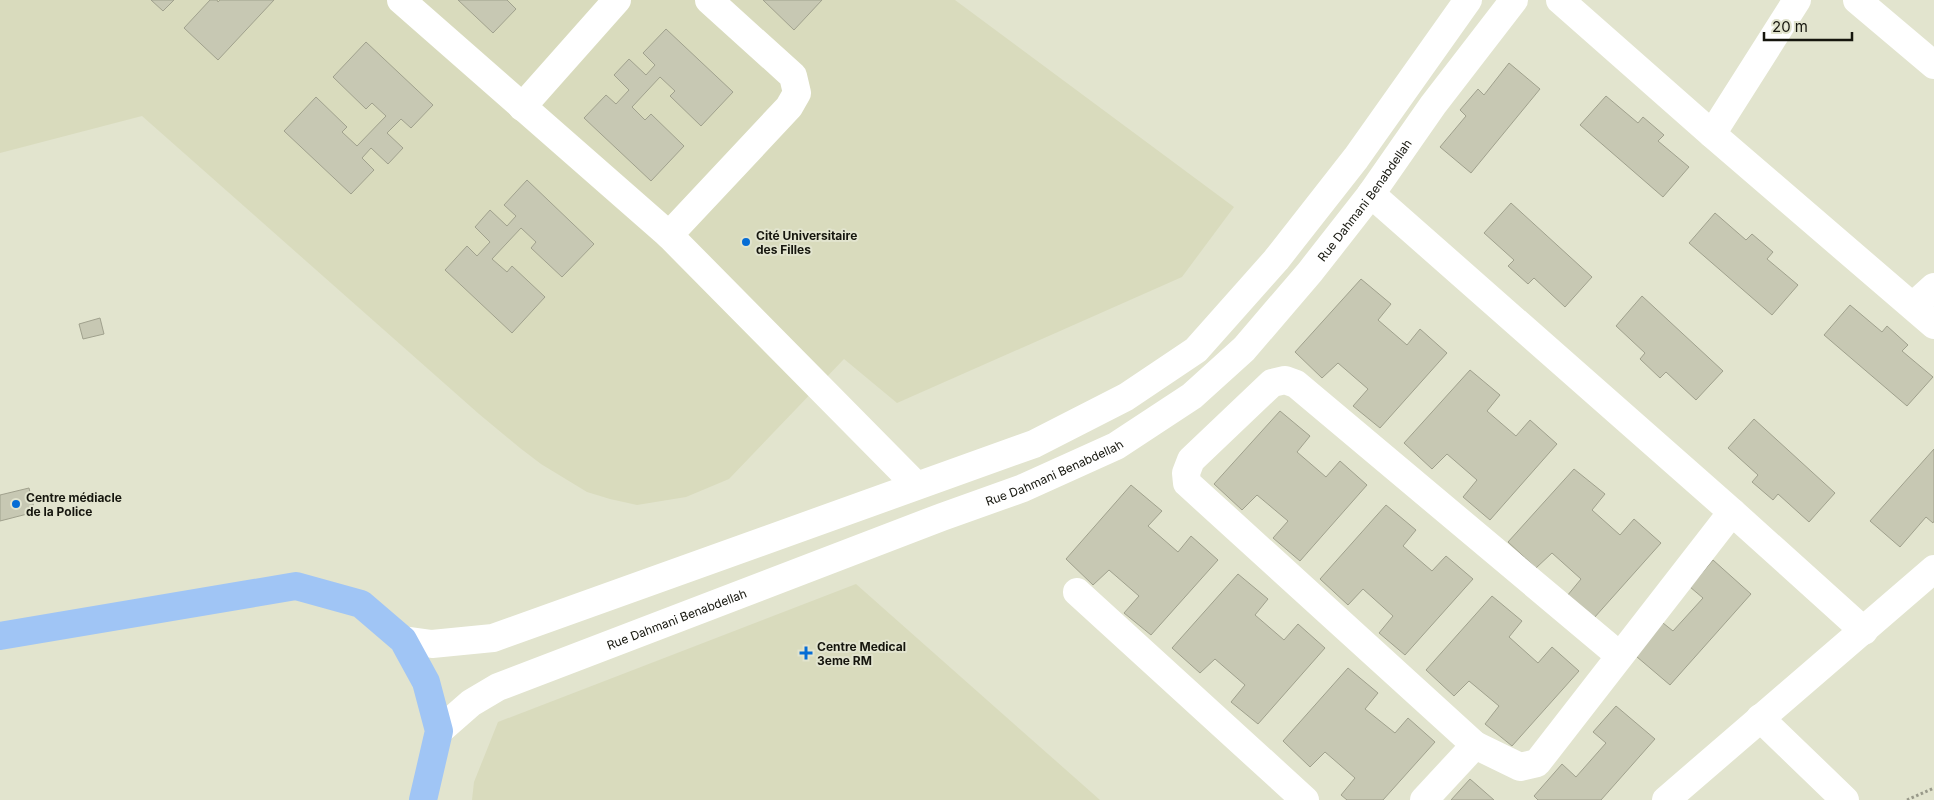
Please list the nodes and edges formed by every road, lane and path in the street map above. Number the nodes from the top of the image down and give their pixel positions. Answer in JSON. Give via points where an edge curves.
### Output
{"nodes":[{"id":1,"x":401,"y":0,"type":"edge"},
{"id":2,"x":617,"y":0,"type":"edge"},
{"id":3,"x":709,"y":0,"type":"edge"},
{"id":4,"x":1468,"y":0,"type":"edge"},
{"id":5,"x":1514,"y":0,"type":"edge"},
{"id":6,"x":1560,"y":0,"type":"edge"},
{"id":7,"x":1797,"y":0,"type":"edge"},
{"id":8,"x":1856,"y":0,"type":"edge"},
{"id":9,"x":1934,"y":65,"type":"edge"},
{"id":10,"x":522,"y":107,"type":"junction"},
{"id":11,"x":1712,"y":134,"type":"junction"},
{"id":12,"x":1372,"y":194,"type":"junction"},
{"id":13,"x":669,"y":235,"type":"junction"},
{"id":14,"x":1934,"y":287,"type":"edge"},
{"id":15,"x":1913,"y":306,"type":"junction"},
{"id":16,"x":1934,"y":325,"type":"edge"},
{"id":17,"x":916,"y":485,"type":"junction"},
{"id":18,"x":1732,"y":512,"type":"junction"},
{"id":19,"x":1934,"y":569,"type":"edge"},
{"id":20,"x":1077,"y":592,"type":"dead end"},
{"id":21,"x":1864,"y":631,"type":"junction"},
{"id":22,"x":0,"y":636,"type":"edge"},
{"id":23,"x":403,"y":640,"type":"junction"},
{"id":24,"x":1620,"y":656,"type":"junction"},
{"id":25,"x":1760,"y":718,"type":"junction"},
{"id":26,"x":439,"y":731,"type":"junction"},
{"id":27,"x":1475,"y":744,"type":"junction"},
{"id":28,"x":1934,"y":788,"type":"edge"},
{"id":29,"x":423,"y":800,"type":"edge"},
{"id":30,"x":1305,"y":800,"type":"edge"},
{"id":31,"x":1424,"y":800,"type":"edge"},
{"id":32,"x":1666,"y":800,"type":"edge"},
{"id":33,"x":1845,"y":800,"type":"edge"},
{"id":34,"x":1907,"y":800,"type":"edge"}],
"edges":[{"from":1,"to":10,"type":"street"},
{"from":2,"to":10,"type":"street"},
{"from":3,"to":13,"type":"street","via":[[793,76],[797,93],[789,107]]},
{"from":4,"to":17,"type":"street","via":[[1356,158],[1276,260],[1196,350],[1126,397],[1034,444]]},
{"from":5,"to":12,"type":"street","name":"Rue Dahmani Benabdellah","via":[[1433,105]]},
{"from":6,"to":11,"type":"street"},
{"from":7,"to":11,"type":"street"},
{"from":8,"to":9,"type":"street"},
{"from":10,"to":13,"type":"street"},
{"from":11,"to":15,"type":"street"},
{"from":12,"to":18,"type":"street"},
{"from":12,"to":26,"type":"street","name":"Rue Dahmani Benabdellah","via":[[1244,348],[1192,396],[1116,446],[1023,488],[498,687],[471,703]]},
{"from":13,"to":17,"type":"street"},
{"from":14,"to":15,"type":"street"},
{"from":15,"to":16,"type":"street"},
{"from":17,"to":23,"type":"street","via":[[493,638],[432,644]]},
{"from":18,"to":21,"type":"street"},
{"from":18,"to":24,"type":"street"},
{"from":19,"to":21,"type":"street"},
{"from":20,"to":30,"type":"street"},
{"from":21,"to":25,"type":"street"},
{"from":22,"to":23,"type":"main road","via":[[296,586],[361,604]]},
{"from":23,"to":26,"type":"main road","via":[[426,682]]},
{"from":24,"to":27,"type":"street","via":[[1537,763],[1520,768]]},
{"from":24,"to":27,"type":"street","via":[[1296,384],[1285,380],[1272,383],[1190,460],[1187,483]]},
{"from":25,"to":32,"type":"street"},
{"from":25,"to":33,"type":"street"},
{"from":26,"to":29,"type":"main road"},
{"from":27,"to":31,"type":"street"},
{"from":28,"to":34,"type":"path"}]}
